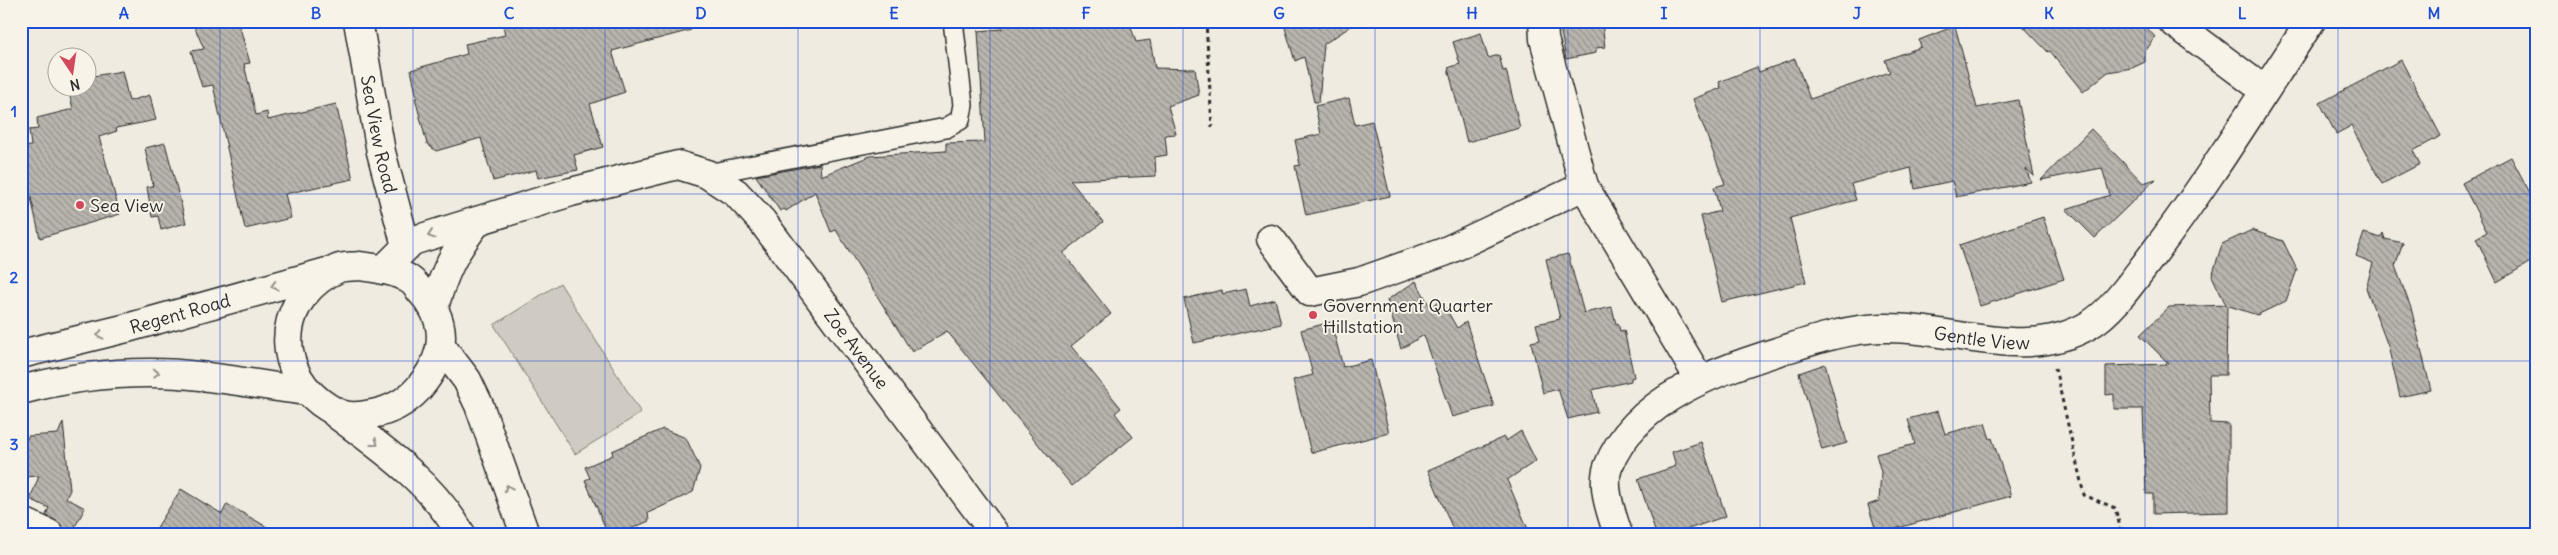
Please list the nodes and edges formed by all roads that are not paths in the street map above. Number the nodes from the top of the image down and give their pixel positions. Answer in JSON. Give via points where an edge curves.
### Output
{"nodes":[{"id":1,"x":358,"y":21,"type":"edge"},
{"id":2,"x":953,"y":21,"type":"edge"},
{"id":3,"x":1543,"y":21,"type":"edge"},
{"id":4,"x":2172,"y":21,"type":"edge"},
{"id":5,"x":2311,"y":21,"type":"edge"},
{"id":6,"x":2264,"y":90,"type":"junction"},
{"id":7,"x":707,"y":174,"type":"junction"},
{"id":8,"x":1584,"y":186,"type":"junction"},
{"id":9,"x":478,"y":220,"type":"junction"},
{"id":10,"x":1271,"y":239,"type":"dead end"},
{"id":11,"x":406,"y":246,"type":"junction"},
{"id":12,"x":338,"y":268,"type":"junction"},
{"id":13,"x":383,"y":270,"type":"junction"},
{"id":14,"x":434,"y":307,"type":"junction"},
{"id":15,"x":441,"y":346,"type":"junction"},
{"id":16,"x":21,"y":354,"type":"edge"},
{"id":17,"x":1700,"y":380,"type":"junction"},
{"id":18,"x":21,"y":390,"type":"edge"},
{"id":19,"x":307,"y":391,"type":"junction"},
{"id":20,"x":336,"y":414,"type":"junction"},
{"id":21,"x":21,"y":522,"type":"edge"},
{"id":22,"x":49,"y":534,"type":"edge"},
{"id":23,"x":460,"y":534,"type":"edge"},
{"id":24,"x":525,"y":534,"type":"edge"},
{"id":25,"x":994,"y":534,"type":"edge"},
{"id":26,"x":1618,"y":534,"type":"edge"}],
"edges":[{"from":1,"to":11,"type":"street","name":"Sea View Road","via":[[381,152]]},
{"from":2,"to":7,"type":"lane","name":"Zoe Avenue","via":[[963,105],[960,120],[946,128]]},
{"from":3,"to":8,"type":"street","via":[[1544,39]]},
{"from":4,"to":6,"type":"street"},
{"from":5,"to":6,"type":"street","name":"Gentle View"},
{"from":6,"to":17,"type":"street","name":"Gentle View","via":[[2184,214],[2122,295],[2089,325],[2049,341],[2005,342],[1920,329],[1880,328],[1837,333]]},
{"from":7,"to":9,"type":"street","name":"Zoe Avenue","via":[[678,166],[571,192]]},
{"from":7,"to":25,"type":"street","name":"Zoe Avenue","via":[[736,193],[762,221]]},
{"from":8,"to":10,"type":"street","via":[[1444,252],[1359,282],[1310,292]]},
{"from":8,"to":17,"type":"street"},
{"from":9,"to":11,"type":"street","name":"Zoe Avenue","one_way":true,"via":[[412,241]]},
{"from":9,"to":14,"type":"street","via":[[457,247],[443,276]]},
{"from":11,"to":13,"type":"street","name":"Zoe Avenue"},
{"from":12,"to":13,"type":"street","via":[[359,266]]},
{"from":12,"to":16,"type":"street","name":"Regent Road","one_way":true,"via":[[127,328]]},
{"from":12,"to":19,"type":"street","via":[[312,285],[297,303],[289,326],[288,349],[295,373]]},
{"from":13,"to":14,"type":"street","via":[[410,280]]},
{"from":14,"to":15,"type":"street","via":[[440,324]]},
{"from":15,"to":20,"type":"street","via":[[432,373],[399,404],[386,412],[356,418]]},
{"from":24,"to":15,"type":"street","one_way":true,"via":[[479,405],[467,380]]},
{"from":17,"to":26,"type":"street","name":"Gentle View","via":[[1660,405],[1629,431],[1608,468],[1607,494]]},
{"from":18,"to":19,"type":"street","one_way":true,"via":[[93,377],[150,373],[199,376]]},
{"from":19,"to":20,"type":"street"},
{"from":20,"to":23,"type":"street","one_way":true,"via":[[389,453],[425,485]]},
{"from":21,"to":22,"type":"street"}]}
